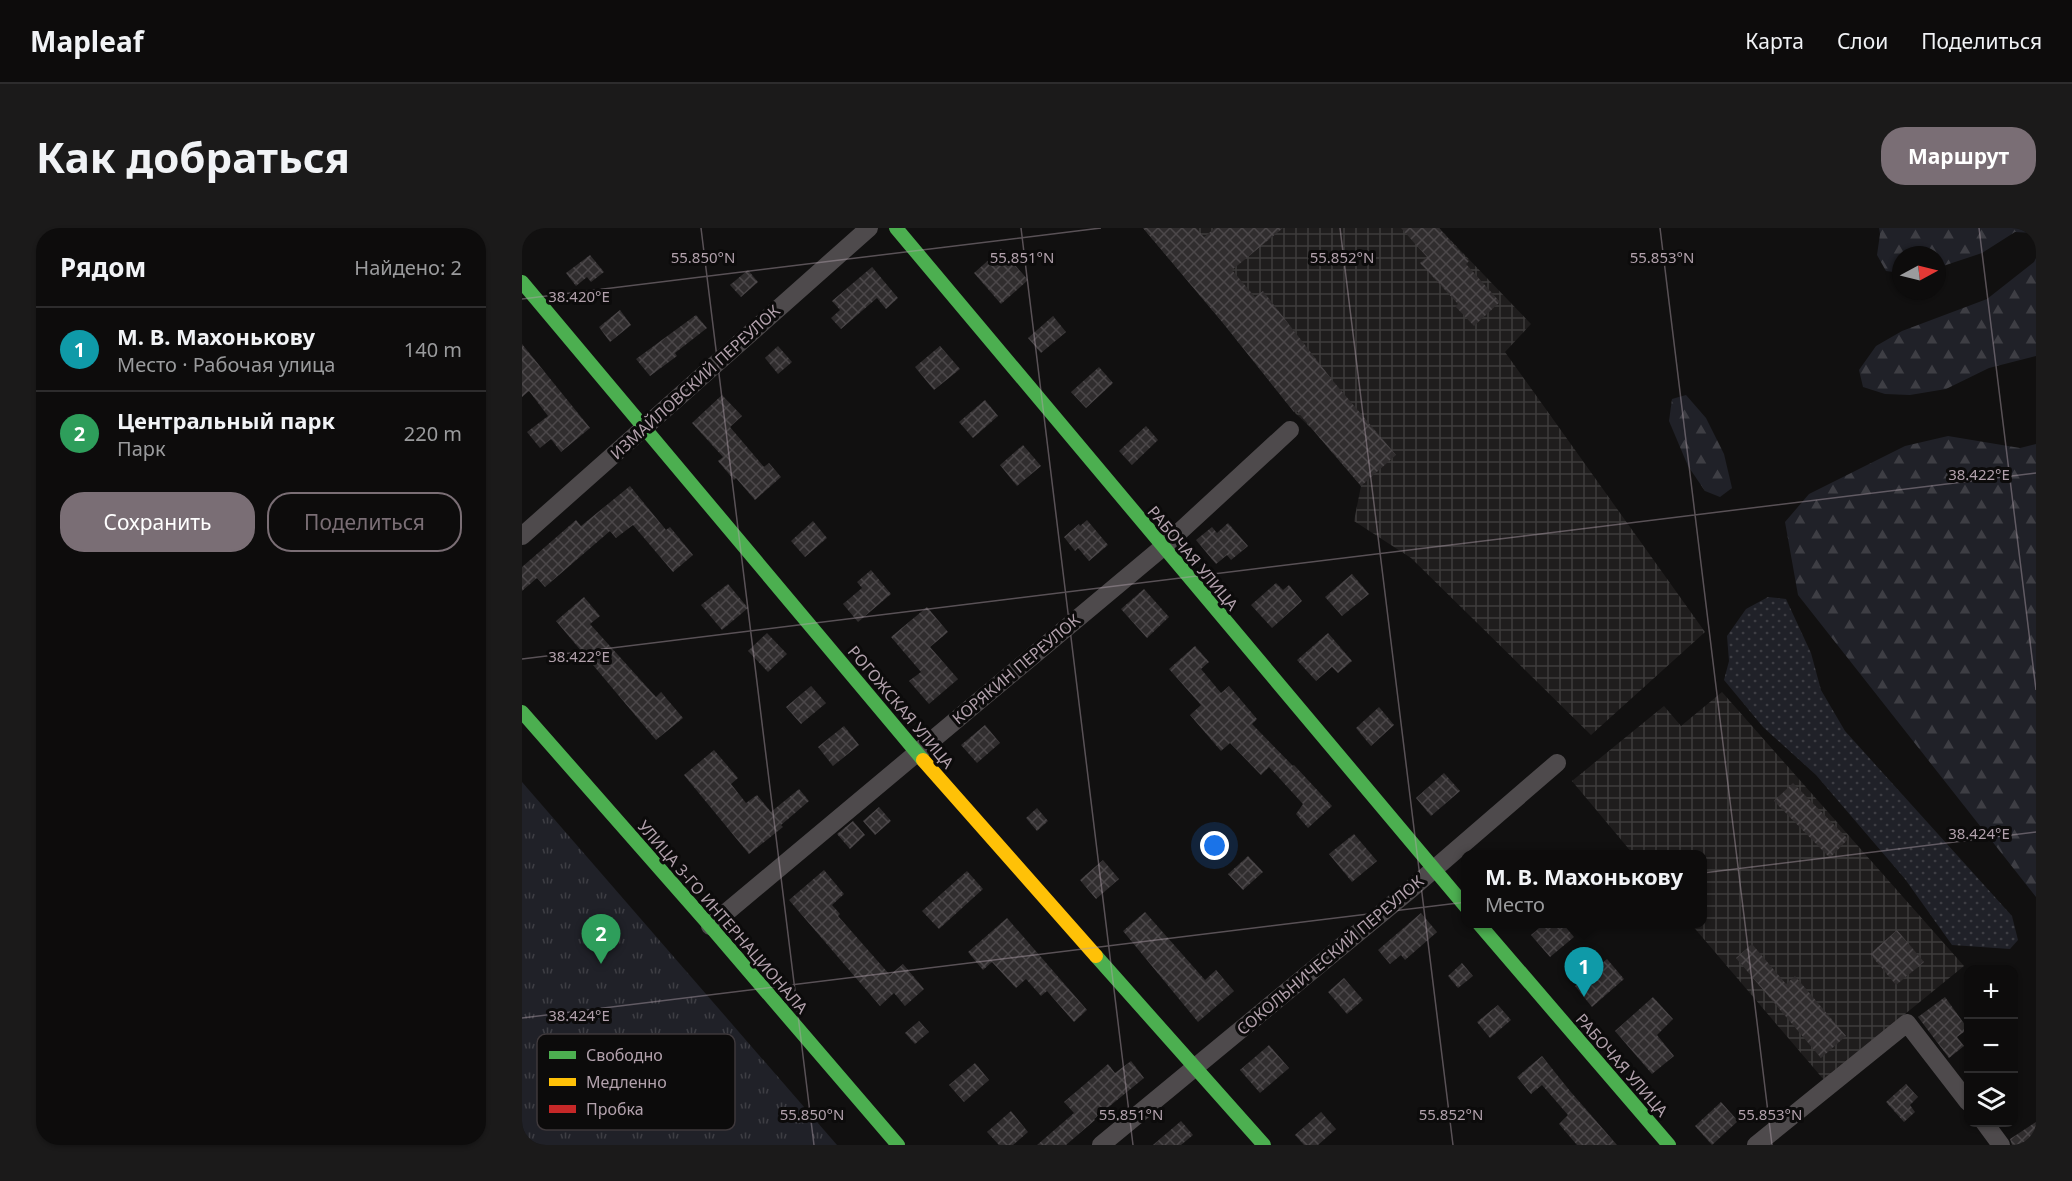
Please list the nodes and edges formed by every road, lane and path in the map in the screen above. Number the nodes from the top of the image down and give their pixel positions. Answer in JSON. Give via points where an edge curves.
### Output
{"nodes":[{"id":1,"x":869,"y":228,"type":"edge"},
{"id":2,"x":896,"y":228,"type":"edge"},
{"id":3,"x":522,"y":282,"type":"edge"},
{"id":4,"x":644,"y":426,"type":"junction"},
{"id":5,"x":1290,"y":430,"type":"dead end"},
{"id":6,"x":522,"y":536,"type":"edge"},
{"id":7,"x":1163,"y":547,"type":"junction"},
{"id":8,"x":522,"y":712,"type":"edge"},
{"id":9,"x":916,"y":752,"type":"junction"},
{"id":10,"x":1557,"y":762,"type":"dead end"},
{"id":11,"x":1433,"y":870,"type":"junction"},
{"id":12,"x":1461,"y":902,"type":"edge"},
{"id":13,"x":710,"y":926,"type":"junction"},
{"id":14,"x":1482,"y":928,"type":"edge"},
{"id":15,"x":1194,"y":1068,"type":"junction"},
{"id":16,"x":1964,"y":1097,"type":"edge"},
{"id":17,"x":1988,"y":1127,"type":"edge"},
{"id":18,"x":898,"y":1145,"type":"edge"},
{"id":19,"x":1101,"y":1145,"type":"edge"},
{"id":20,"x":1264,"y":1145,"type":"edge"},
{"id":21,"x":1669,"y":1145,"type":"edge"},
{"id":22,"x":1756,"y":1145,"type":"edge"},
{"id":23,"x":2001,"y":1145,"type":"edge"}],
"edges":[{"from":1,"to":4,"type":"street","name":"ИЗМАЙЛОВСКИЙ ПЕРЕУЛОК"},
{"from":2,"to":7,"type":"main road","name":"РАБОЧАЯ УЛИЦА"},
{"from":3,"to":4,"type":"main road","name":"РОГОЖСКАЯ УЛИЦА"},
{"from":4,"to":6,"type":"street","name":"ИЗМАЙЛОВСКИЙ ПЕРЕУЛОК"},
{"from":4,"to":9,"type":"main road","name":"РОГОЖСКАЯ УЛИЦА"},
{"from":5,"to":7,"type":"street","name":"КОРЯКИН ПЕРЕУЛОК"},
{"from":7,"to":9,"type":"street","name":"КОРЯКИН ПЕРЕУЛОК"},
{"from":7,"to":11,"type":"main road","name":"РАБОЧАЯ УЛИЦА"},
{"from":8,"to":13,"type":"main road","name":"УЛИЦА 3-ГО ИНТЕРНАЦИОНАЛА"},
{"from":9,"to":13,"type":"street","name":"КОРЯКИН ПЕРЕУЛОК"},
{"from":9,"to":15,"type":"main road","name":"РОГОЖСКАЯ УЛИЦА"},
{"from":10,"to":11,"type":"street","name":"СОКОЛЬНИЧЕСКИЙ ПЕРЕУЛОК"},
{"from":11,"to":12,"type":"main road","name":"РАБОЧАЯ УЛИЦА"},
{"from":11,"to":15,"type":"street","name":"СОКОЛЬНИЧЕСКИЙ ПЕРЕУЛОК"},
{"from":13,"to":18,"type":"main road","name":"УЛИЦА 3-ГО ИНТЕРНАЦИОНАЛА"},
{"from":14,"to":21,"type":"main road","name":"РАБОЧАЯ УЛИЦА"},
{"from":15,"to":19,"type":"street","name":"СОКОЛЬНИЧЕСКИЙ ПЕРЕУЛОК"},
{"from":15,"to":20,"type":"main road","name":"РОГОЖСКАЯ УЛИЦА"},
{"from":16,"to":22,"type":"street","via":[[1907,1023]]},
{"from":17,"to":23,"type":"street"}]}
